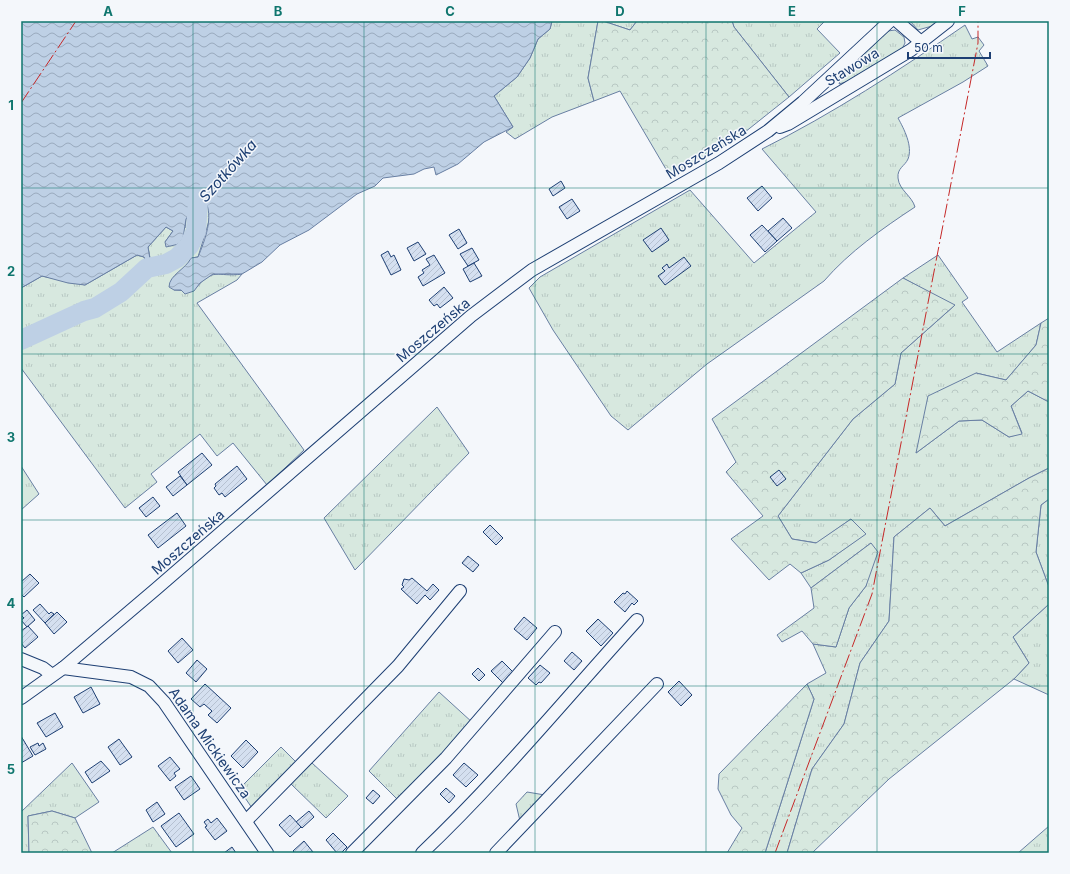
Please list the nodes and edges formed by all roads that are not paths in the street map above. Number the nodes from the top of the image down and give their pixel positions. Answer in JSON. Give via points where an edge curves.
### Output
{"nodes":[{"id":1,"x":890,"y":21,"type":"edge"},
{"id":2,"x":897,"y":21,"type":"edge"},
{"id":3,"x":948,"y":21,"type":"edge"},
{"id":4,"x":922,"y":42,"type":"junction"},
{"id":5,"x":768,"y":131,"type":"junction"},
{"id":6,"x":460,"y":591,"type":"dead end"},
{"id":7,"x":637,"y":620,"type":"dead end"},
{"id":8,"x":555,"y":632,"type":"dead end"},
{"id":9,"x":21,"y":659,"type":"edge"},
{"id":10,"x":63,"y":668,"type":"junction"},
{"id":11,"x":52,"y":675,"type":"junction"},
{"id":12,"x":657,"y":684,"type":"dead end"},
{"id":13,"x":21,"y":698,"type":"edge"},
{"id":14,"x":246,"y":821,"type":"junction"},
{"id":15,"x":267,"y":853,"type":"edge"},
{"id":16,"x":352,"y":853,"type":"edge"},
{"id":17,"x":422,"y":853,"type":"edge"},
{"id":18,"x":496,"y":853,"type":"edge"}],
"edges":[{"from":1,"to":5,"type":"street","name":"Moszczeńska"},
{"from":2,"to":4,"type":"street"},
{"from":3,"to":4,"type":"street","name":"Stawowa"},
{"from":4,"to":5,"type":"street","name":"Stawowa","via":[[788,124]]},
{"from":5,"to":10,"type":"street","name":"Moszczeńska","via":[[719,163],[532,270],[471,316]]},
{"from":6,"to":14,"type":"street","via":[[398,666]]},
{"from":7,"to":17,"type":"street","via":[[538,733]]},
{"from":8,"to":16,"type":"street","via":[[446,758]]},
{"from":9,"to":11,"type":"street","via":[[43,668]]},
{"from":10,"to":11,"type":"street","name":"Moszczeńska"},
{"from":10,"to":14,"type":"street","name":"Adama Mickiewicza","via":[[131,677],[149,686],[164,702]]},
{"from":11,"to":13,"type":"street","name":"Moszczeńska"},
{"from":12,"to":18,"type":"street"},
{"from":14,"to":15,"type":"street","name":"Adama Mickiewicza"}]}
